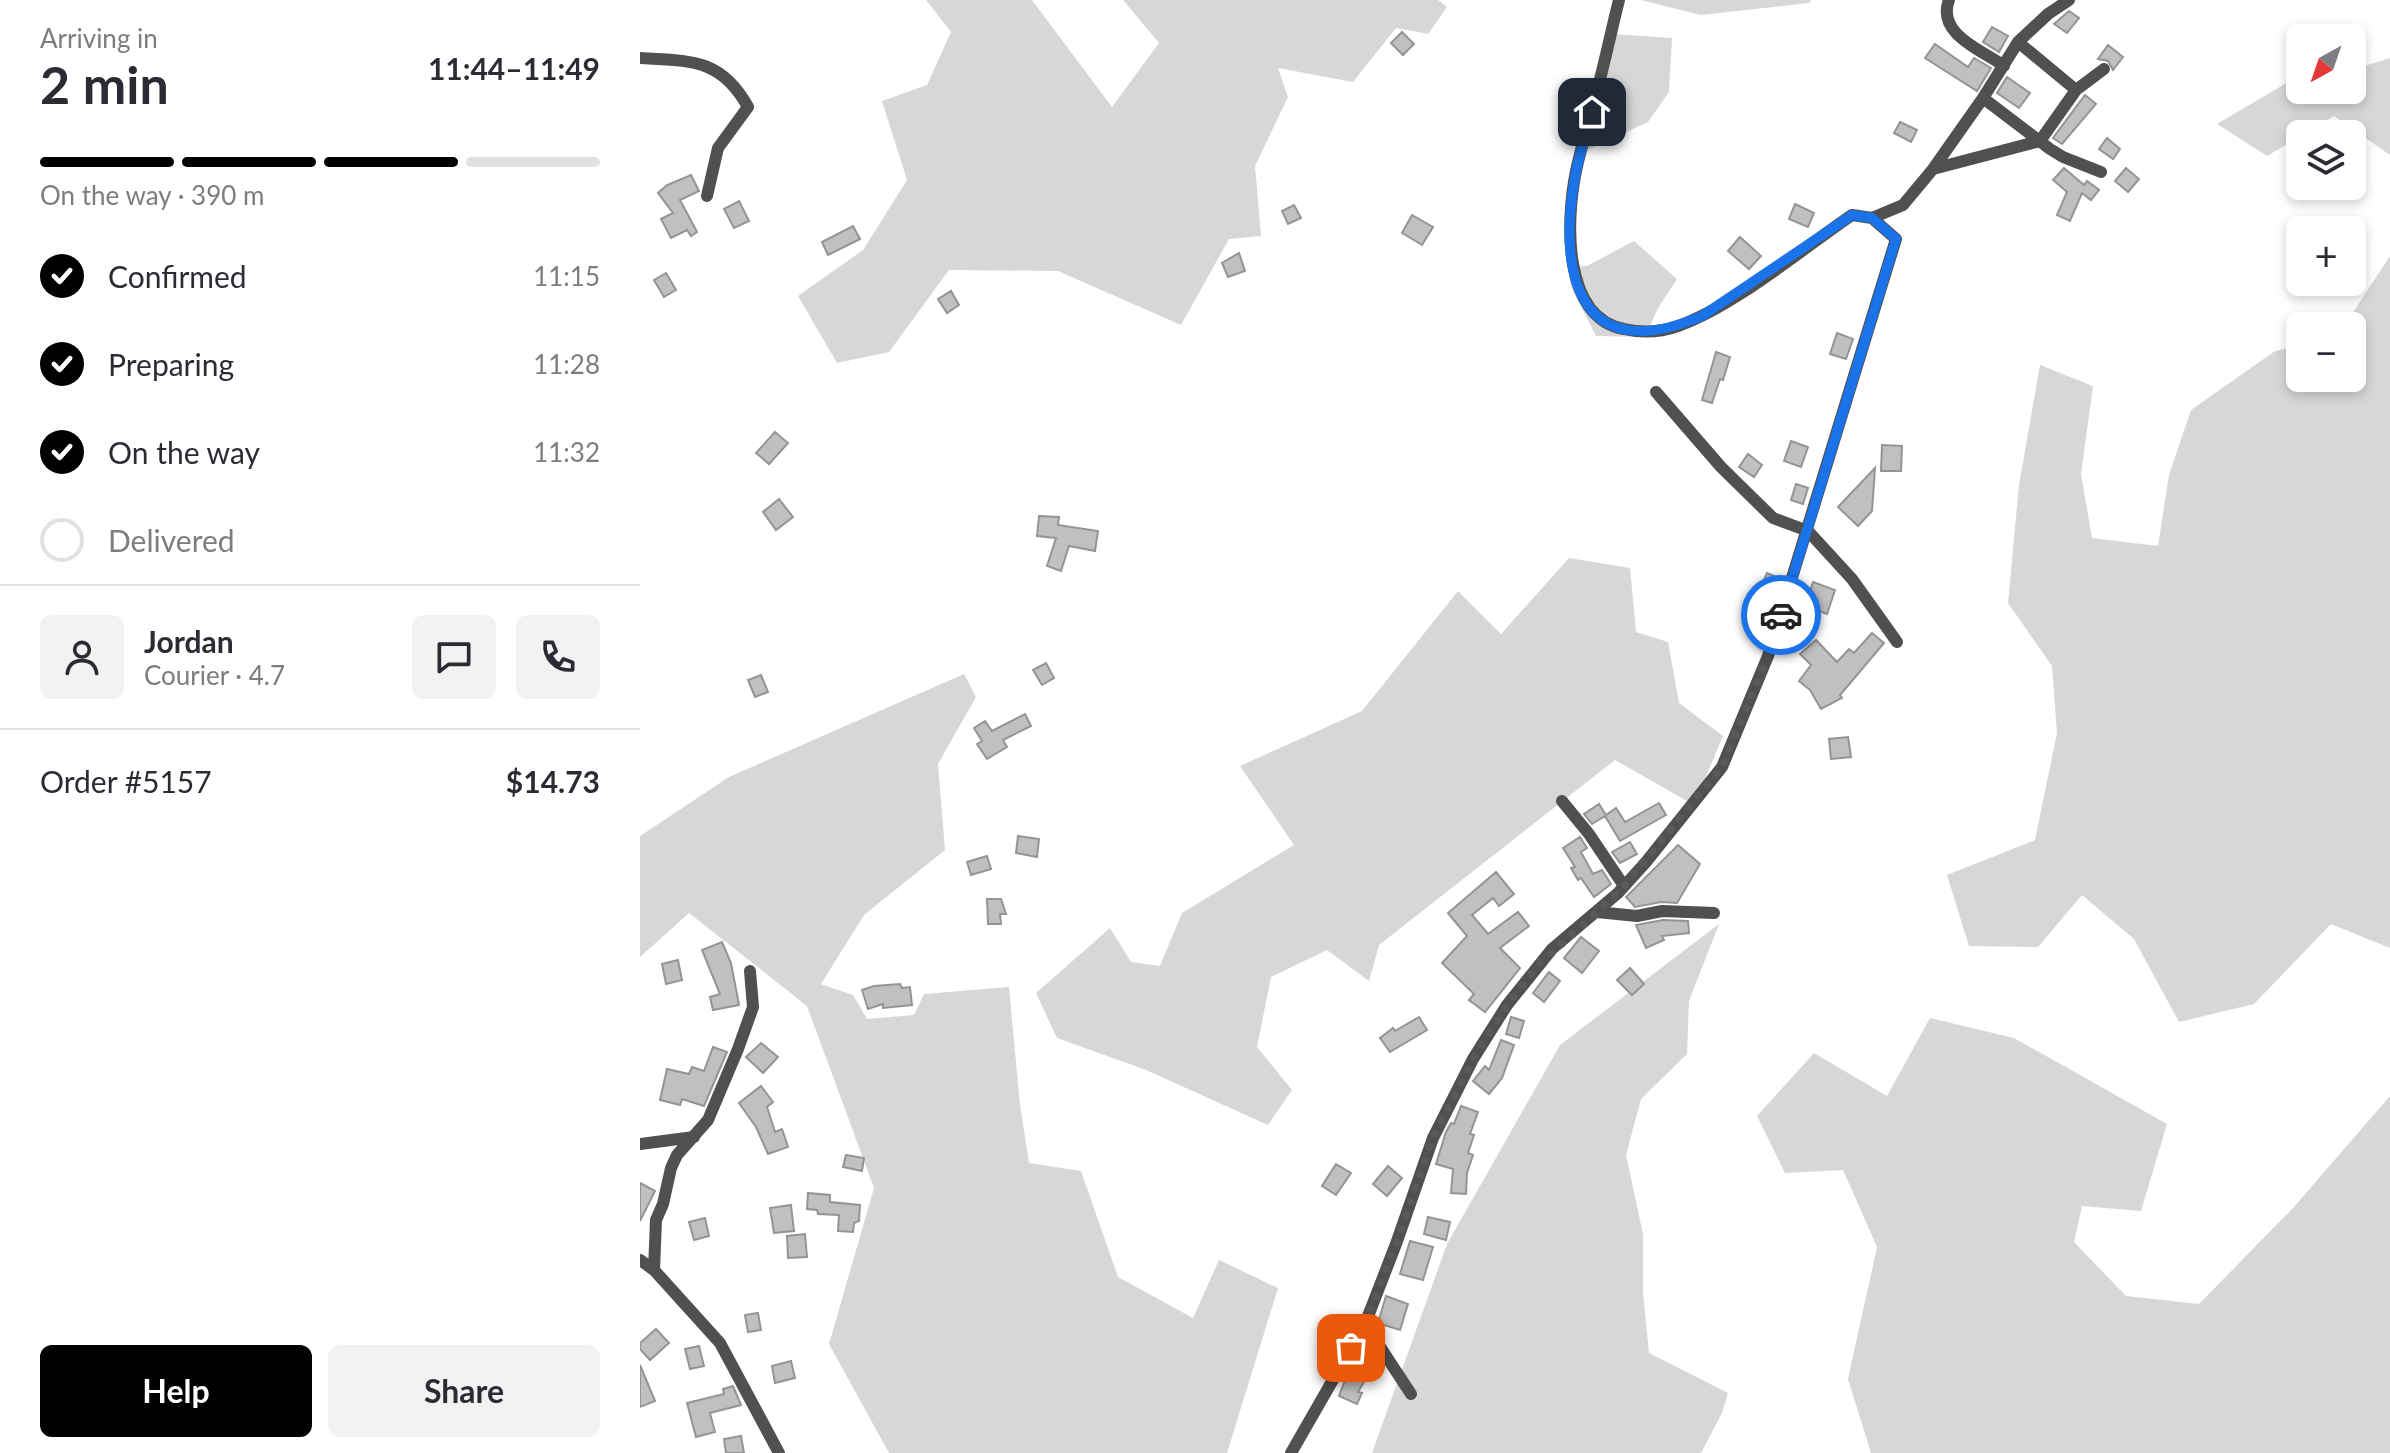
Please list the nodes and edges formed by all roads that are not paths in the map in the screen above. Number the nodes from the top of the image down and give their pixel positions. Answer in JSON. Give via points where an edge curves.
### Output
{"nodes":[{"id":1,"x":1619,"y":0,"type":"edge"},
{"id":2,"x":1949,"y":0,"type":"edge"},
{"id":3,"x":2069,"y":0,"type":"edge"},
{"id":4,"x":2018,"y":42,"type":"junction"},
{"id":5,"x":640,"y":58,"type":"edge"},
{"id":6,"x":2004,"y":66,"type":"junction"},
{"id":7,"x":2104,"y":69,"type":"dead end"},
{"id":8,"x":2076,"y":90,"type":"junction"},
{"id":9,"x":1983,"y":98,"type":"junction"},
{"id":10,"x":2040,"y":141,"type":"junction"},
{"id":11,"x":1933,"y":169,"type":"junction"},
{"id":12,"x":2101,"y":172,"type":"dead end"},
{"id":13,"x":707,"y":196,"type":"dead end"},
{"id":14,"x":1872,"y":218,"type":"junction"},
{"id":15,"x":1656,"y":392,"type":"dead end"},
{"id":16,"x":1808,"y":531,"type":"junction"},
{"id":17,"x":1897,"y":642,"type":"dead end"},
{"id":18,"x":1562,"y":801,"type":"dead end"},
{"id":19,"x":1624,"y":886,"type":"junction"},
{"id":20,"x":1597,"y":912,"type":"junction"},
{"id":21,"x":1714,"y":913,"type":"dead end"},
{"id":22,"x":750,"y":971,"type":"dead end"},
{"id":23,"x":694,"y":1137,"type":"junction"},
{"id":24,"x":640,"y":1144,"type":"edge"},
{"id":25,"x":640,"y":1260,"type":"edge"},
{"id":26,"x":654,"y":1270,"type":"junction"},
{"id":27,"x":1365,"y":1324,"type":"junction"},
{"id":28,"x":1411,"y":1394,"type":"dead end"},
{"id":29,"x":779,"y":1453,"type":"edge"},
{"id":30,"x":1291,"y":1453,"type":"edge"}],
"edges":[{"from":1,"to":14,"type":"street","via":[[1576,173],[1570,236],[1584,303],[1598,320],[1636,332],[1675,327],[1702,316],[1852,215]]},
{"from":2,"to":6,"type":"street","via":[[1948,23],[1958,36]]},
{"from":3,"to":4,"type":"street"},
{"from":4,"to":6,"type":"street"},
{"from":4,"to":8,"type":"street"},
{"from":5,"to":13,"type":"street","via":[[695,61],[716,69],[739,90],[748,107],[718,148]]},
{"from":6,"to":9,"type":"street"},
{"from":7,"to":8,"type":"street"},
{"from":8,"to":10,"type":"street"},
{"from":9,"to":10,"type":"street"},
{"from":9,"to":11,"type":"street"},
{"from":10,"to":11,"type":"street"},
{"from":10,"to":12,"type":"street"},
{"from":11,"to":14,"type":"street","via":[[1903,205]]},
{"from":14,"to":16,"type":"street","via":[[1896,239]]},
{"from":15,"to":16,"type":"street","via":[[1773,518]]},
{"from":16,"to":17,"type":"street","via":[[1852,579]]},
{"from":16,"to":19,"type":"street","via":[[1768,656],[1722,767]]},
{"from":18,"to":19,"type":"street"},
{"from":19,"to":20,"type":"street"},
{"from":20,"to":21,"type":"street"},
{"from":20,"to":27,"type":"street","via":[[1539,964],[1473,1059],[1433,1138]]},
{"from":22,"to":23,"type":"street","via":[[753,1007],[716,1103]]},
{"from":23,"to":24,"type":"street"},
{"from":23,"to":26,"type":"street","via":[[671,1168],[656,1220]]},
{"from":25,"to":26,"type":"street"},
{"from":26,"to":29,"type":"street","via":[[720,1343]]},
{"from":27,"to":28,"type":"street"},
{"from":27,"to":30,"type":"street"}]}
